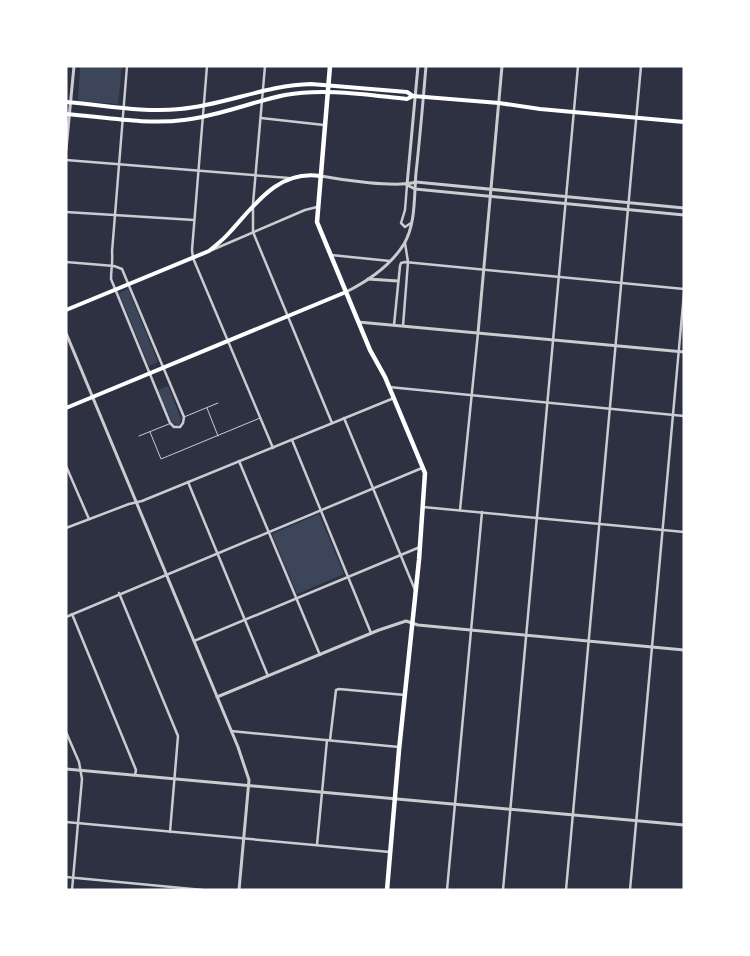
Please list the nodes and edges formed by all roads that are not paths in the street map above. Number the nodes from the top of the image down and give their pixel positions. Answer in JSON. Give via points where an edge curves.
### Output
{"nodes":[{"id":1,"x":74,"y":66,"type":"edge"},
{"id":2,"x":127,"y":66,"type":"edge"},
{"id":3,"x":207,"y":66,"type":"edge"},
{"id":4,"x":265,"y":66,"type":"edge"},
{"id":5,"x":330,"y":66,"type":"edge"},
{"id":6,"x":418,"y":66,"type":"edge"},
{"id":7,"x":426,"y":66,"type":"edge"},
{"id":8,"x":502,"y":66,"type":"edge"},
{"id":9,"x":578,"y":66,"type":"edge"},
{"id":10,"x":641,"y":66,"type":"edge"},
{"id":11,"x":328,"y":85,"type":"junction"},
{"id":12,"x":263,"y":89,"type":"junction"},
{"id":13,"x":328,"y":92,"type":"junction"},
{"id":14,"x":414,"y":96,"type":"junction"},
{"id":15,"x":424,"y":97,"type":"junction"},
{"id":16,"x":262,"y":101,"type":"junction"},
{"id":17,"x":68,"y":102,"type":"edge"},
{"id":18,"x":498,"y":103,"type":"junction"},
{"id":19,"x":203,"y":106,"type":"junction"},
{"id":20,"x":124,"y":107,"type":"junction"},
{"id":21,"x":574,"y":111,"type":"junction"},
{"id":22,"x":68,"y":114,"type":"edge"},
{"id":23,"x":202,"y":117,"type":"junction"},
{"id":24,"x":637,"y":117,"type":"junction"},
{"id":25,"x":123,"y":118,"type":"junction"},
{"id":26,"x":261,"y":118,"type":"junction"},
{"id":27,"x":684,"y":122,"type":"edge"},
{"id":28,"x":325,"y":125,"type":"junction"},
{"id":29,"x":66,"y":150,"type":"edge"},
{"id":30,"x":66,"y":160,"type":"edge"},
{"id":31,"x":120,"y":164,"type":"junction"},
{"id":32,"x":198,"y":171,"type":"junction"},
{"id":33,"x":256,"y":176,"type":"junction"},
{"id":34,"x":320,"y":176,"type":"junction"},
{"id":35,"x":292,"y":178,"type":"junction"},
{"id":36,"x":416,"y":182,"type":"junction"},
{"id":37,"x":407,"y":185,"type":"junction"},
{"id":38,"x":415,"y":189,"type":"junction"},
{"id":39,"x":491,"y":190,"type":"junction"},
{"id":40,"x":491,"y":197,"type":"junction"},
{"id":41,"x":566,"y":197,"type":"junction"},
{"id":42,"x":629,"y":202,"type":"junction"},
{"id":43,"x":566,"y":203,"type":"junction"},
{"id":44,"x":254,"y":204,"type":"junction"},
{"id":45,"x":317,"y":207,"type":"junction"},
{"id":46,"x":684,"y":208,"type":"edge"},
{"id":47,"x":628,"y":209,"type":"junction"},
{"id":48,"x":66,"y":212,"type":"edge"},
{"id":49,"x":115,"y":214,"type":"junction"},
{"id":50,"x":684,"y":215,"type":"edge"},
{"id":51,"x":194,"y":220,"type":"junction"},
{"id":52,"x":411,"y":224,"type":"junction"},
{"id":53,"x":253,"y":232,"type":"junction"},
{"id":54,"x":405,"y":242,"type":"junction"},
{"id":55,"x":209,"y":251,"type":"junction"},
{"id":56,"x":329,"y":254,"type":"junction"},
{"id":57,"x":194,"y":258,"type":"junction"},
{"id":58,"x":390,"y":261,"type":"junction"},
{"id":59,"x":66,"y":262,"type":"edge"},
{"id":60,"x":408,"y":262,"type":"junction"},
{"id":61,"x":114,"y":266,"type":"junction"},
{"id":62,"x":484,"y":270,"type":"junction"},
{"id":63,"x":560,"y":277,"type":"junction"},
{"id":64,"x":367,"y":280,"type":"junction"},
{"id":65,"x":398,"y":281,"type":"junction"},
{"id":66,"x":622,"y":283,"type":"junction"},
{"id":67,"x":129,"y":285,"type":"junction"},
{"id":68,"x":684,"y":289,"type":"edge"},
{"id":69,"x":114,"y":290,"type":"junction"},
{"id":70,"x":346,"y":292,"type":"junction"},
{"id":71,"x":684,"y":293,"type":"edge"},
{"id":72,"x":66,"y":310,"type":"edge"},
{"id":73,"x":286,"y":317,"type":"junction"},
{"id":74,"x":358,"y":322,"type":"junction"},
{"id":75,"x":394,"y":325,"type":"junction"},
{"id":76,"x":403,"y":326,"type":"junction"},
{"id":77,"x":66,"y":333,"type":"edge"},
{"id":78,"x":478,"y":333,"type":"junction"},
{"id":79,"x":554,"y":340,"type":"junction"},
{"id":80,"x":228,"y":341,"type":"junction"},
{"id":81,"x":616,"y":346,"type":"junction"},
{"id":82,"x":679,"y":352,"type":"junction"},
{"id":83,"x":684,"y":352,"type":"edge"},
{"id":84,"x":162,"y":368,"type":"junction"},
{"id":85,"x":149,"y":373,"type":"junction"},
{"id":86,"x":390,"y":387,"type":"junction"},
{"id":87,"x":472,"y":396,"type":"junction"},
{"id":88,"x":93,"y":397,"type":"junction"},
{"id":89,"x":394,"y":398,"type":"junction"},
{"id":90,"x":218,"y":403,"type":"dead end"},
{"id":91,"x":548,"y":403,"type":"junction"},
{"id":92,"x":66,"y":408,"type":"edge"},
{"id":93,"x":207,"y":408,"type":"junction"},
{"id":94,"x":610,"y":408,"type":"junction"},
{"id":95,"x":674,"y":415,"type":"junction"},
{"id":96,"x":684,"y":416,"type":"edge"},
{"id":97,"x":184,"y":418,"type":"junction"},
{"id":98,"x":260,"y":418,"type":"junction"},
{"id":99,"x":344,"y":418,"type":"junction"},
{"id":100,"x":332,"y":423,"type":"junction"},
{"id":101,"x":170,"y":424,"type":"junction"},
{"id":102,"x":150,"y":432,"type":"junction"},
{"id":103,"x":139,"y":436,"type":"dead end"},
{"id":104,"x":218,"y":436,"type":"junction"},
{"id":105,"x":292,"y":440,"type":"junction"},
{"id":106,"x":273,"y":448,"type":"junction"},
{"id":107,"x":239,"y":462,"type":"junction"},
{"id":108,"x":66,"y":466,"type":"edge"},
{"id":109,"x":423,"y":467,"type":"junction"},
{"id":110,"x":188,"y":482,"type":"junction"},
{"id":111,"x":373,"y":488,"type":"junction"},
{"id":112,"x":136,"y":502,"type":"junction"},
{"id":113,"x":424,"y":507,"type":"junction"},
{"id":114,"x":321,"y":510,"type":"junction"},
{"id":115,"x":460,"y":510,"type":"junction"},
{"id":116,"x":482,"y":512,"type":"junction"},
{"id":117,"x":537,"y":518,"type":"junction"},
{"id":118,"x":89,"y":519,"type":"junction"},
{"id":119,"x":600,"y":524,"type":"junction"},
{"id":120,"x":66,"y":528,"type":"edge"},
{"id":121,"x":663,"y":530,"type":"junction"},
{"id":122,"x":268,"y":532,"type":"junction"},
{"id":123,"x":684,"y":532,"type":"edge"},
{"id":124,"x":420,"y":547,"type":"junction"},
{"id":125,"x":217,"y":553,"type":"junction"},
{"id":126,"x":400,"y":555,"type":"junction"},
{"id":127,"x":166,"y":574,"type":"junction"},
{"id":128,"x":348,"y":577,"type":"junction"},
{"id":129,"x":415,"y":591,"type":"junction"},
{"id":130,"x":119,"y":593,"type":"junction"},
{"id":131,"x":296,"y":599,"type":"junction"},
{"id":132,"x":72,"y":614,"type":"junction"},
{"id":133,"x":66,"y":616,"type":"edge"},
{"id":134,"x":245,"y":620,"type":"junction"},
{"id":135,"x":412,"y":623,"type":"junction"},
{"id":136,"x":471,"y":629,"type":"junction"},
{"id":137,"x":372,"y":633,"type":"junction"},
{"id":138,"x":526,"y":635,"type":"junction"},
{"id":139,"x":589,"y":640,"type":"junction"},
{"id":140,"x":194,"y":641,"type":"junction"},
{"id":141,"x":652,"y":646,"type":"junction"},
{"id":142,"x":684,"y":650,"type":"edge"},
{"id":143,"x":320,"y":655,"type":"junction"},
{"id":144,"x":268,"y":676,"type":"junction"},
{"id":145,"x":404,"y":695,"type":"junction"},
{"id":146,"x":217,"y":697,"type":"junction"},
{"id":147,"x":231,"y":731,"type":"junction"},
{"id":148,"x":66,"y":732,"type":"edge"},
{"id":149,"x":328,"y":740,"type":"junction"},
{"id":150,"x":399,"y":747,"type":"junction"},
{"id":151,"x":66,"y":770,"type":"edge"},
{"id":152,"x":82,"y":771,"type":"junction"},
{"id":153,"x":135,"y":776,"type":"junction"},
{"id":154,"x":175,"y":779,"type":"junction"},
{"id":155,"x":249,"y":786,"type":"junction"},
{"id":156,"x":322,"y":792,"type":"junction"},
{"id":157,"x":394,"y":799,"type":"junction"},
{"id":158,"x":454,"y":804,"type":"junction"},
{"id":159,"x":510,"y":810,"type":"junction"},
{"id":160,"x":573,"y":815,"type":"junction"},
{"id":161,"x":636,"y":821,"type":"junction"},
{"id":162,"x":66,"y":822,"type":"edge"},
{"id":163,"x":78,"y":823,"type":"junction"},
{"id":164,"x":684,"y":825,"type":"edge"},
{"id":165,"x":170,"y":832,"type":"junction"},
{"id":166,"x":244,"y":838,"type":"junction"},
{"id":167,"x":317,"y":846,"type":"junction"},
{"id":168,"x":390,"y":852,"type":"junction"},
{"id":169,"x":66,"y":877,"type":"edge"},
{"id":170,"x":73,"y":878,"type":"junction"},
{"id":171,"x":72,"y":890,"type":"edge"},
{"id":172,"x":203,"y":890,"type":"edge"},
{"id":173,"x":239,"y":890,"type":"edge"},
{"id":174,"x":386,"y":890,"type":"edge"},
{"id":175,"x":446,"y":890,"type":"edge"},
{"id":176,"x":503,"y":890,"type":"edge"},
{"id":177,"x":566,"y":890,"type":"edge"},
{"id":178,"x":630,"y":890,"type":"edge"}],
"edges":[{"from":1,"to":17,"type":"street"},
{"from":2,"to":20,"type":"street"},
{"from":3,"to":19,"type":"street"},
{"from":4,"to":12,"type":"street"},
{"from":5,"to":11,"type":"main road"},
{"from":6,"to":14,"type":"street"},
{"from":7,"to":15,"type":"street"},
{"from":8,"to":18,"type":"street"},
{"from":9,"to":21,"type":"street"},
{"from":10,"to":24,"type":"street"},
{"from":11,"to":12,"type":"main road","via":[[297,84]]},
{"from":11,"to":13,"type":"main road"},
{"from":11,"to":14,"type":"main road","via":[[407,92]]},
{"from":12,"to":16,"type":"street"},
{"from":12,"to":19,"type":"main road"},
{"from":13,"to":14,"type":"main road","via":[[407,99]]},
{"from":13,"to":16,"type":"main road","via":[[285,95]]},
{"from":13,"to":28,"type":"main road"},
{"from":14,"to":15,"type":"main road"},
{"from":14,"to":37,"type":"street"},
{"from":15,"to":18,"type":"main road"},
{"from":15,"to":36,"type":"street"},
{"from":16,"to":23,"type":"main road"},
{"from":16,"to":26,"type":"street"},
{"from":17,"to":20,"type":"main road"},
{"from":17,"to":22,"type":"street"},
{"from":18,"to":21,"type":"main road"},
{"from":18,"to":39,"type":"street"},
{"from":19,"to":20,"type":"main road","via":[[161,111]]},
{"from":19,"to":23,"type":"street"},
{"from":20,"to":25,"type":"street"},
{"from":21,"to":24,"type":"main road"},
{"from":21,"to":41,"type":"street"},
{"from":22,"to":25,"type":"main road"},
{"from":22,"to":29,"type":"street"},
{"from":23,"to":25,"type":"main road","via":[[166,122]]},
{"from":23,"to":32,"type":"street"},
{"from":24,"to":27,"type":"main road"},
{"from":24,"to":42,"type":"street"},
{"from":25,"to":31,"type":"street"},
{"from":26,"to":28,"type":"street"},
{"from":26,"to":33,"type":"street"},
{"from":28,"to":34,"type":"main road"},
{"from":30,"to":31,"type":"street"},
{"from":31,"to":32,"type":"street"},
{"from":31,"to":49,"type":"street"},
{"from":32,"to":33,"type":"street"},
{"from":32,"to":51,"type":"street"},
{"from":33,"to":35,"type":"street"},
{"from":33,"to":44,"type":"street"},
{"from":34,"to":35,"type":"main road"},
{"from":34,"to":37,"type":"street"},
{"from":34,"to":45,"type":"main road"},
{"from":35,"to":44,"type":"main road","via":[[268,191]]},
{"from":36,"to":37,"type":"street"},
{"from":36,"to":38,"type":"street"},
{"from":36,"to":39,"type":"street"},
{"from":37,"to":38,"type":"street"},
{"from":37,"to":52,"type":"street","via":[[401,223],[405,227]]},
{"from":38,"to":40,"type":"street"},
{"from":38,"to":52,"type":"street"},
{"from":39,"to":40,"type":"street"},
{"from":39,"to":41,"type":"street"},
{"from":40,"to":43,"type":"street"},
{"from":40,"to":62,"type":"street"},
{"from":41,"to":42,"type":"street"},
{"from":41,"to":43,"type":"street"},
{"from":42,"to":46,"type":"street"},
{"from":42,"to":47,"type":"street"},
{"from":43,"to":47,"type":"street"},
{"from":43,"to":63,"type":"street"},
{"from":44,"to":53,"type":"street"},
{"from":44,"to":55,"type":"main road"},
{"from":45,"to":53,"type":"street"},
{"from":45,"to":56,"type":"main road","via":[[317,222]]},
{"from":47,"to":50,"type":"street"},
{"from":47,"to":66,"type":"street"},
{"from":48,"to":49,"type":"street"},
{"from":49,"to":51,"type":"street"},
{"from":49,"to":61,"type":"street"},
{"from":51,"to":57,"type":"street"},
{"from":52,"to":54,"type":"street"},
{"from":53,"to":55,"type":"street"},
{"from":53,"to":73,"type":"street"},
{"from":54,"to":58,"type":"street"},
{"from":54,"to":60,"type":"street"},
{"from":55,"to":57,"type":"main road"},
{"from":56,"to":58,"type":"street"},
{"from":56,"to":70,"type":"main road"},
{"from":57,"to":67,"type":"main road"},
{"from":57,"to":80,"type":"street"},
{"from":58,"to":64,"type":"street"},
{"from":59,"to":61,"type":"street"},
{"from":60,"to":62,"type":"street"},
{"from":60,"to":65,"type":"street","via":[[402,263]]},
{"from":60,"to":76,"type":"street"},
{"from":61,"to":67,"type":"street","via":[[122,269]]},
{"from":61,"to":69,"type":"street","via":[[111,279]]},
{"from":62,"to":63,"type":"street"},
{"from":62,"to":78,"type":"street"},
{"from":63,"to":66,"type":"street"},
{"from":63,"to":79,"type":"street"},
{"from":64,"to":65,"type":"street"},
{"from":64,"to":70,"type":"street"},
{"from":65,"to":75,"type":"street"},
{"from":66,"to":68,"type":"street"},
{"from":66,"to":81,"type":"street"},
{"from":67,"to":69,"type":"main road"},
{"from":67,"to":84,"type":"street"},
{"from":69,"to":72,"type":"main road"},
{"from":69,"to":85,"type":"street"},
{"from":70,"to":73,"type":"main road"},
{"from":70,"to":74,"type":"main road"},
{"from":71,"to":82,"type":"street"},
{"from":73,"to":80,"type":"main road"},
{"from":73,"to":100,"type":"street"},
{"from":74,"to":75,"type":"street"},
{"from":74,"to":86,"type":"main road"},
{"from":75,"to":76,"type":"street"},
{"from":76,"to":78,"type":"street"},
{"from":77,"to":88,"type":"street"},
{"from":78,"to":79,"type":"street"},
{"from":78,"to":87,"type":"street"},
{"from":79,"to":81,"type":"street"},
{"from":79,"to":91,"type":"street"},
{"from":80,"to":84,"type":"main road"},
{"from":80,"to":98,"type":"street"},
{"from":81,"to":82,"type":"street"},
{"from":81,"to":94,"type":"street"},
{"from":82,"to":83,"type":"street"},
{"from":82,"to":95,"type":"street"},
{"from":84,"to":85,"type":"main road"},
{"from":84,"to":97,"type":"street"},
{"from":85,"to":88,"type":"main road"},
{"from":85,"to":101,"type":"street"},
{"from":86,"to":87,"type":"street"},
{"from":86,"to":89,"type":"main road"},
{"from":87,"to":91,"type":"street"},
{"from":87,"to":115,"type":"street"},
{"from":88,"to":92,"type":"main road"},
{"from":88,"to":112,"type":"street"},
{"from":89,"to":99,"type":"street"},
{"from":89,"to":109,"type":"main road"},
{"from":90,"to":93,"type":"lane"},
{"from":91,"to":94,"type":"street"},
{"from":91,"to":117,"type":"street"},
{"from":93,"to":97,"type":"lane"},
{"from":93,"to":104,"type":"lane"},
{"from":94,"to":95,"type":"street"},
{"from":94,"to":119,"type":"street"},
{"from":95,"to":96,"type":"street"},
{"from":95,"to":121,"type":"street"},
{"from":97,"to":101,"type":"street","via":[[180,427]]},
{"from":98,"to":104,"type":"lane"},
{"from":98,"to":106,"type":"street"},
{"from":99,"to":100,"type":"street"},
{"from":99,"to":111,"type":"street"},
{"from":100,"to":105,"type":"street"},
{"from":101,"to":102,"type":"lane"},
{"from":102,"to":103,"type":"lane"},
{"from":102,"to":104,"type":"lane","via":[[161,459]]},
{"from":105,"to":106,"type":"street"},
{"from":105,"to":114,"type":"street"},
{"from":106,"to":107,"type":"street"},
{"from":107,"to":110,"type":"street"},
{"from":107,"to":122,"type":"street"},
{"from":108,"to":118,"type":"street"},
{"from":109,"to":111,"type":"street"},
{"from":109,"to":113,"type":"main road","via":[[426,480]]},
{"from":110,"to":112,"type":"street"},
{"from":110,"to":125,"type":"street"},
{"from":111,"to":114,"type":"street"},
{"from":111,"to":126,"type":"street"},
{"from":112,"to":118,"type":"street"},
{"from":112,"to":127,"type":"street"},
{"from":113,"to":115,"type":"street"},
{"from":113,"to":124,"type":"main road"},
{"from":114,"to":122,"type":"street"},
{"from":114,"to":128,"type":"street"},
{"from":115,"to":116,"type":"street"},
{"from":116,"to":117,"type":"street"},
{"from":116,"to":136,"type":"street"},
{"from":117,"to":119,"type":"street"},
{"from":117,"to":138,"type":"street"},
{"from":118,"to":120,"type":"street"},
{"from":119,"to":121,"type":"street"},
{"from":119,"to":139,"type":"street"},
{"from":121,"to":123,"type":"street"},
{"from":121,"to":141,"type":"street"},
{"from":122,"to":125,"type":"street"},
{"from":122,"to":131,"type":"street"},
{"from":124,"to":126,"type":"street"},
{"from":124,"to":129,"type":"main road"},
{"from":125,"to":127,"type":"street"},
{"from":125,"to":134,"type":"street"},
{"from":126,"to":128,"type":"street"},
{"from":126,"to":129,"type":"street"},
{"from":127,"to":130,"type":"street"},
{"from":127,"to":140,"type":"street"},
{"from":128,"to":131,"type":"street"},
{"from":128,"to":137,"type":"street"},
{"from":129,"to":135,"type":"main road"},
{"from":130,"to":132,"type":"street"},
{"from":130,"to":154,"type":"street","via":[[178,736]]},
{"from":131,"to":134,"type":"street"},
{"from":131,"to":143,"type":"street"},
{"from":132,"to":133,"type":"street"},
{"from":132,"to":153,"type":"street","via":[[134,766]]},
{"from":134,"to":140,"type":"street"},
{"from":134,"to":144,"type":"street"},
{"from":135,"to":136,"type":"street"},
{"from":135,"to":137,"type":"street","via":[[406,621]]},
{"from":135,"to":145,"type":"main road"},
{"from":136,"to":138,"type":"street"},
{"from":136,"to":158,"type":"street"},
{"from":137,"to":143,"type":"street"},
{"from":138,"to":139,"type":"street"},
{"from":138,"to":159,"type":"street"},
{"from":139,"to":141,"type":"street"},
{"from":139,"to":160,"type":"street"},
{"from":140,"to":146,"type":"street"},
{"from":141,"to":142,"type":"street"},
{"from":141,"to":161,"type":"street"},
{"from":143,"to":144,"type":"street"},
{"from":144,"to":146,"type":"street"},
{"from":145,"to":149,"type":"street","via":[[339,689],[334,693]]},
{"from":145,"to":150,"type":"main road"},
{"from":146,"to":147,"type":"street"},
{"from":147,"to":149,"type":"street"},
{"from":147,"to":155,"type":"street"},
{"from":148,"to":152,"type":"street"},
{"from":149,"to":150,"type":"street"},
{"from":149,"to":156,"type":"street"},
{"from":150,"to":157,"type":"main road"},
{"from":151,"to":152,"type":"street"},
{"from":152,"to":153,"type":"street"},
{"from":152,"to":163,"type":"street"},
{"from":153,"to":154,"type":"street"},
{"from":154,"to":155,"type":"street"},
{"from":154,"to":165,"type":"street"},
{"from":155,"to":156,"type":"street"},
{"from":155,"to":166,"type":"street"},
{"from":156,"to":157,"type":"street"},
{"from":156,"to":167,"type":"street"},
{"from":157,"to":158,"type":"street"},
{"from":157,"to":168,"type":"main road"},
{"from":158,"to":159,"type":"street"},
{"from":158,"to":175,"type":"street"},
{"from":159,"to":160,"type":"street"},
{"from":159,"to":176,"type":"street"},
{"from":160,"to":161,"type":"street"},
{"from":160,"to":177,"type":"street"},
{"from":161,"to":164,"type":"street"},
{"from":161,"to":178,"type":"street"},
{"from":162,"to":163,"type":"street"},
{"from":163,"to":165,"type":"street"},
{"from":163,"to":170,"type":"street"},
{"from":165,"to":166,"type":"street"},
{"from":166,"to":167,"type":"street"},
{"from":166,"to":173,"type":"street"},
{"from":167,"to":168,"type":"street"},
{"from":168,"to":174,"type":"main road"},
{"from":169,"to":170,"type":"street"},
{"from":170,"to":171,"type":"street"},
{"from":170,"to":172,"type":"street"}]}
